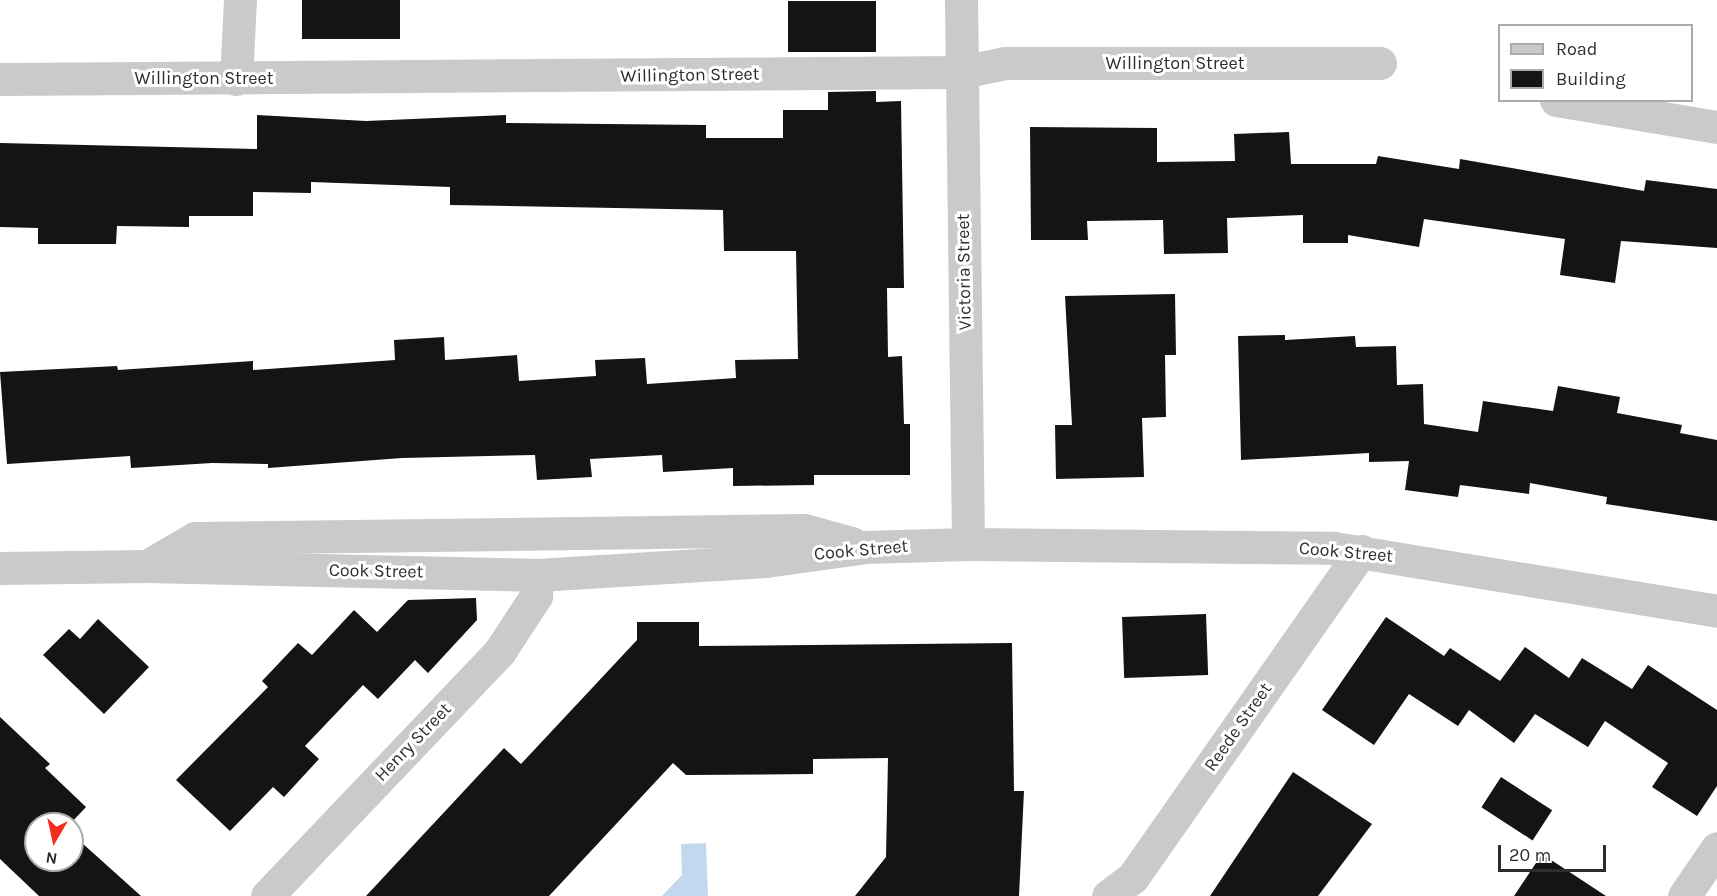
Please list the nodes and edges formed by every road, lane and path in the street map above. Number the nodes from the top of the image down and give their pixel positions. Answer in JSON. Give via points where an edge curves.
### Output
{"nodes":[{"id":1,"x":240,"y":0,"type":"edge"},
{"id":2,"x":962,"y":0,"type":"edge"},
{"id":3,"x":1380,"y":63,"type":"dead end"},
{"id":4,"x":962,"y":72,"type":"junction"},
{"id":5,"x":0,"y":79,"type":"edge"},
{"id":6,"x":237,"y":79,"type":"junction"},
{"id":7,"x":1568,"y":102,"type":"edge"},
{"id":8,"x":1717,"y":127,"type":"edge"},
{"id":9,"x":968,"y":543,"type":"junction"},
{"id":10,"x":865,"y":547,"type":"junction"},
{"id":11,"x":1361,"y":551,"type":"junction"},
{"id":12,"x":147,"y":566,"type":"junction"},
{"id":13,"x":0,"y":568,"type":"edge"},
{"id":14,"x":537,"y":575,"type":"junction"},
{"id":15,"x":1717,"y":611,"type":"edge"},
{"id":16,"x":1717,"y":848,"type":"edge"},
{"id":17,"x":267,"y":896,"type":"edge"},
{"id":18,"x":1108,"y":896,"type":"edge"},
{"id":19,"x":1684,"y":896,"type":"edge"}],
"edges":[{"from":1,"to":6,"type":"street"},
{"from":2,"to":4,"type":"street","name":"Victoria Street"},
{"from":3,"to":4,"type":"street","name":"Willington Street","via":[[1005,63]]},
{"from":4,"to":6,"type":"street","name":"Willington Street"},
{"from":4,"to":9,"type":"street","name":"Victoria Street"},
{"from":5,"to":6,"type":"street","name":"Willington Street"},
{"from":7,"to":8,"type":"street"},
{"from":9,"to":10,"type":"street","name":"Cook Street"},
{"from":9,"to":11,"type":"street","name":"Cook Street"},
{"from":10,"to":12,"type":"street","via":[[804,530],[195,538]]},
{"from":10,"to":14,"type":"street","name":"Cook Street","via":[[766,561]]},
{"from":11,"to":15,"type":"street","name":"Cook Street"},
{"from":11,"to":18,"type":"street","name":"Reede Street","via":[[1133,877]]},
{"from":12,"to":13,"type":"street","name":"Cook Street"},
{"from":12,"to":14,"type":"street","name":"Cook Street"},
{"from":14,"to":17,"type":"street","name":"Henry Street","via":[[536,596],[500,651]]},
{"from":16,"to":19,"type":"street"}]}
